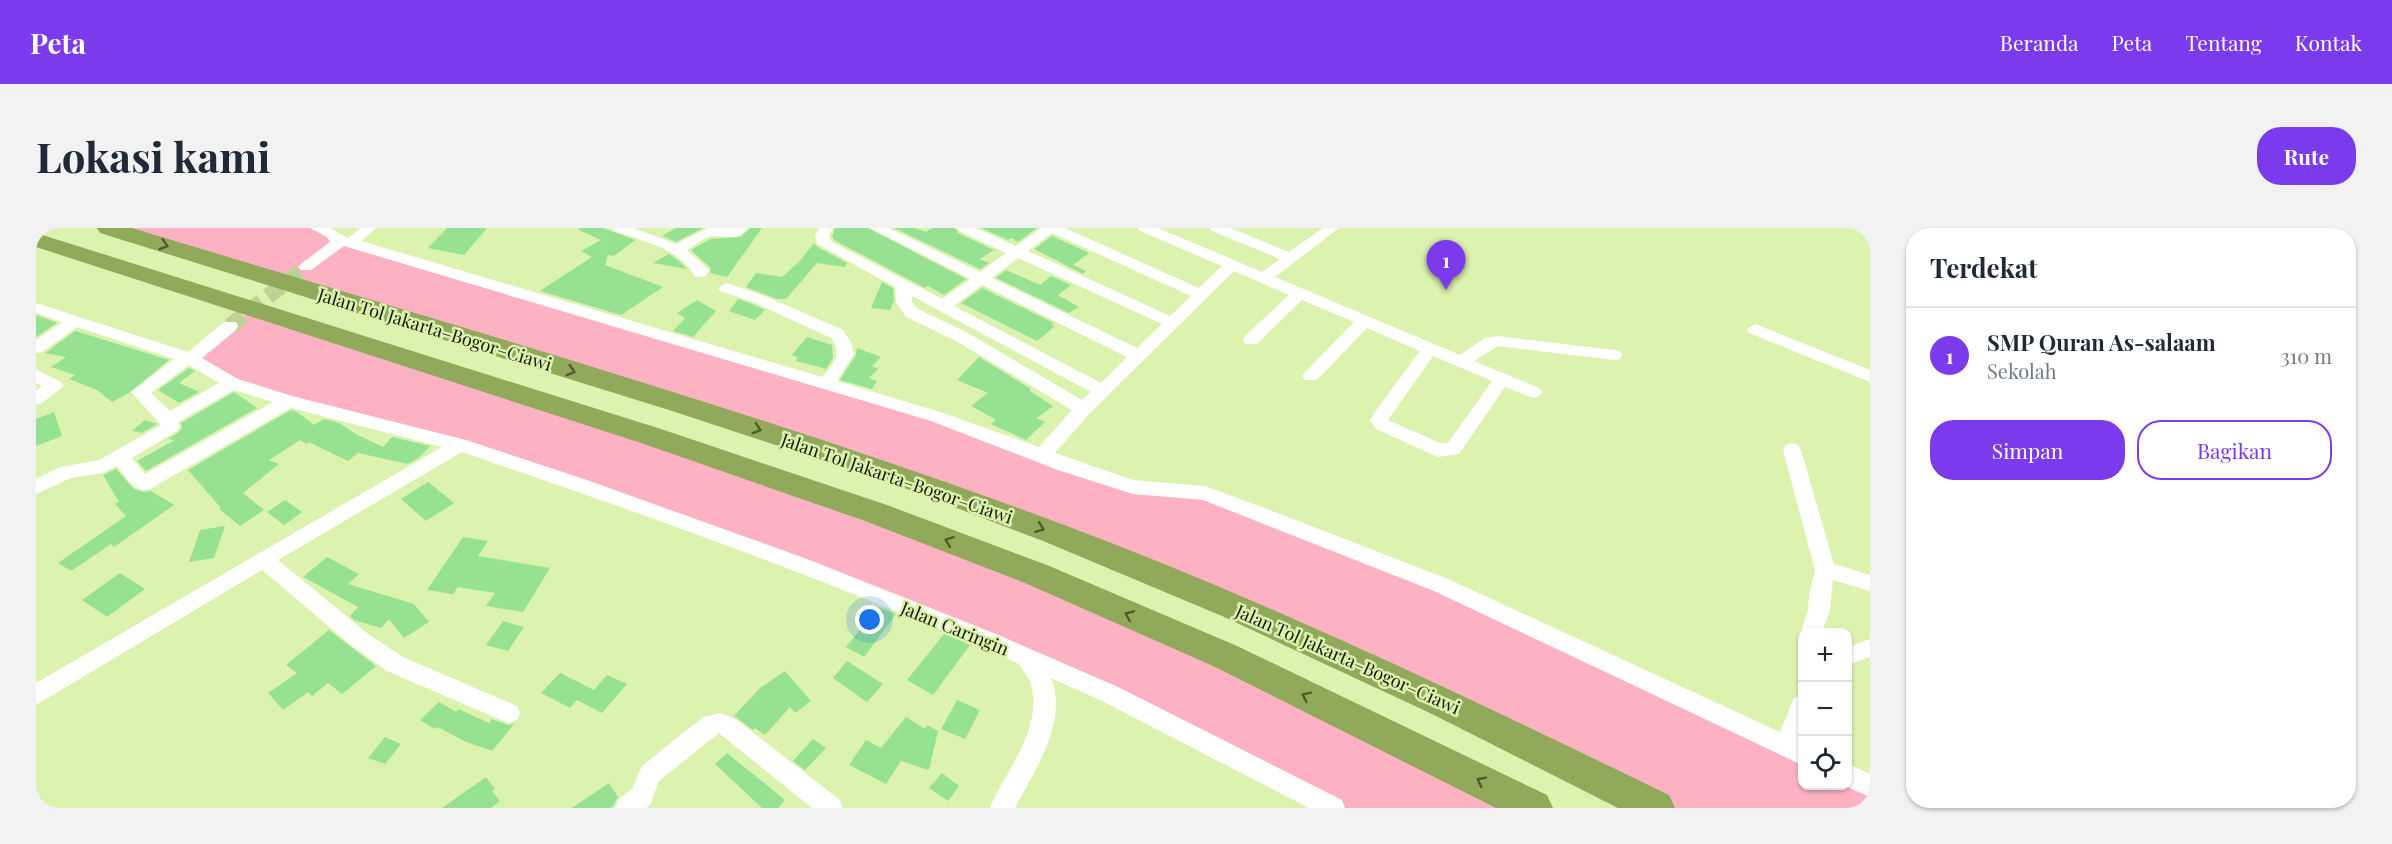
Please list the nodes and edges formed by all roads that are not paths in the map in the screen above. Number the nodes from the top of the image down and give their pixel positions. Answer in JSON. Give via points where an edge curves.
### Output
{"nodes":[{"id":1,"x":108,"y":228,"type":"edge"},
{"id":2,"x":317,"y":228,"type":"edge"},
{"id":3,"x":369,"y":228,"type":"edge"},
{"id":4,"x":619,"y":228,"type":"edge"},
{"id":5,"x":741,"y":228,"type":"edge"},
{"id":6,"x":826,"y":228,"type":"edge"},
{"id":7,"x":878,"y":228,"type":"edge"},
{"id":8,"x":964,"y":228,"type":"edge"},
{"id":9,"x":1052,"y":228,"type":"edge"},
{"id":10,"x":1145,"y":228,"type":"edge"},
{"id":11,"x":1217,"y":228,"type":"edge"},
{"id":12,"x":1323,"y":230,"type":"edge"},
{"id":13,"x":36,"y":240,"type":"edge"},
{"id":14,"x":344,"y":241,"type":"junction"},
{"id":15,"x":676,"y":250,"type":"junction"},
{"id":16,"x":1017,"y":252,"type":"junction"},
{"id":17,"x":1292,"y":259,"type":"junction"},
{"id":18,"x":1232,"y":265,"type":"junction"},
{"id":19,"x":306,"y":267,"type":"tunnel mouth"},
{"id":20,"x":700,"y":274,"type":"dead end"},
{"id":21,"x":1264,"y":278,"type":"junction"},
{"id":22,"x":980,"y":279,"type":"junction"},
{"id":23,"x":903,"y":285,"type":"junction"},
{"id":24,"x":726,"y":288,"type":"dead end"},
{"id":25,"x":1300,"y":293,"type":"junction"},
{"id":26,"x":1201,"y":295,"type":"junction"},
{"id":27,"x":943,"y":306,"type":"junction"},
{"id":28,"x":36,"y":308,"type":"edge"},
{"id":29,"x":1365,"y":320,"type":"junction"},
{"id":30,"x":74,"y":321,"type":"junction"},
{"id":31,"x":1173,"y":323,"type":"junction"},
{"id":32,"x":230,"y":326,"type":"tunnel mouth"},
{"id":33,"x":1755,"y":329,"type":"dead end"},
{"id":34,"x":1251,"y":340,"type":"dead end"},
{"id":35,"x":36,"y":348,"type":"edge"},
{"id":36,"x":1430,"y":349,"type":"junction"},
{"id":37,"x":1614,"y":355,"type":"dead end"},
{"id":38,"x":1139,"y":356,"type":"junction"},
{"id":39,"x":189,"y":358,"type":"junction"},
{"id":40,"x":1460,"y":362,"type":"junction"},
{"id":41,"x":36,"y":375,"type":"edge"},
{"id":42,"x":1311,"y":376,"type":"dead end"},
{"id":43,"x":1870,"y":376,"type":"edge"},
{"id":44,"x":1502,"y":379,"type":"junction"},
{"id":45,"x":232,"y":382,"type":"junction"},
{"id":46,"x":826,"y":384,"type":"junction"},
{"id":47,"x":1103,"y":391,"type":"junction"},
{"id":48,"x":1533,"y":392,"type":"dead end"},
{"id":49,"x":36,"y":399,"type":"edge"},
{"id":50,"x":289,"y":401,"type":"junction"},
{"id":51,"x":1084,"y":409,"type":"junction"},
{"id":52,"x":168,"y":420,"type":"junction"},
{"id":53,"x":460,"y":445,"type":"junction"},
{"id":54,"x":1792,"y":450,"type":"dead end"},
{"id":55,"x":1043,"y":455,"type":"junction"},
{"id":56,"x":121,"y":458,"type":"junction"},
{"id":57,"x":36,"y":487,"type":"edge"},
{"id":58,"x":263,"y":559,"type":"junction"},
{"id":59,"x":1825,"y":570,"type":"junction"},
{"id":60,"x":1870,"y":583,"type":"edge"},
{"id":61,"x":1814,"y":628,"type":"edge"},
{"id":62,"x":1870,"y":648,"type":"edge"},
{"id":63,"x":1852,"y":655,"type":"edge"},
{"id":64,"x":1028,"y":659,"type":"junction"},
{"id":65,"x":36,"y":695,"type":"edge"},
{"id":66,"x":509,"y":713,"type":"dead end"},
{"id":67,"x":1798,"y":730,"type":"edge"},
{"id":68,"x":1794,"y":750,"type":"edge"},
{"id":69,"x":1852,"y":777,"type":"edge"},
{"id":70,"x":1870,"y":786,"type":"edge"},
{"id":71,"x":641,"y":804,"type":"edge"},
{"id":72,"x":831,"y":808,"type":"edge"},
{"id":73,"x":1002,"y":808,"type":"edge"},
{"id":74,"x":1333,"y":808,"type":"edge"},
{"id":75,"x":1534,"y":808,"type":"edge"},
{"id":76,"x":1656,"y":808,"type":"edge"}],
"edges":[{"from":1,"to":76,"type":"highway","name":"Jalan Tol Jakarta–Bogor–Ciawi","one_way":true,"via":[[904,477],[1233,607],[1444,703]]},
{"from":2,"to":14,"type":"street"},
{"from":3,"to":14,"type":"street"},
{"from":4,"to":15,"type":"street"},
{"from":5,"to":15,"type":"street","via":[[730,235],[708,231]]},
{"from":6,"to":23,"type":"street","via":[[822,241],[827,245]]},
{"from":7,"to":22,"type":"street"},
{"from":8,"to":16,"type":"street"},
{"from":9,"to":16,"type":"street"},
{"from":9,"to":26,"type":"street"},
{"from":10,"to":18,"type":"street"},
{"from":11,"to":17,"type":"street"},
{"from":12,"to":17,"type":"street"},
{"from":75,"to":13,"type":"highway","name":"Jalan Tol Jakarta–Bogor–Ciawi","one_way":true,"via":[[1225,656],[1036,574],[876,513],[651,436]]},
{"from":14,"to":19,"type":"street"},
{"from":14,"to":46,"type":"street"},
{"from":15,"to":20,"type":"street","via":[[697,265]]},
{"from":16,"to":22,"type":"street"},
{"from":16,"to":31,"type":"street"},
{"from":17,"to":21,"type":"street"},
{"from":18,"to":21,"type":"street"},
{"from":18,"to":26,"type":"street"},
{"from":21,"to":25,"type":"street"},
{"from":22,"to":27,"type":"street"},
{"from":22,"to":38,"type":"street"},
{"from":23,"to":27,"type":"street"},
{"from":23,"to":51,"type":"street","via":[[904,302],[912,313],[962,337]]},
{"from":24,"to":46,"type":"street","via":[[837,334],[848,351]]},
{"from":25,"to":29,"type":"street"},
{"from":25,"to":34,"type":"street"},
{"from":26,"to":31,"type":"street"},
{"from":27,"to":47,"type":"street"},
{"from":28,"to":30,"type":"street","name":"Jalan Caringin"},
{"from":29,"to":36,"type":"street"},
{"from":29,"to":42,"type":"street"},
{"from":30,"to":35,"type":"street"},
{"from":30,"to":39,"type":"street","name":"Jalan Caringin"},
{"from":31,"to":38,"type":"street"},
{"from":32,"to":39,"type":"street"},
{"from":33,"to":43,"type":"street"},
{"from":36,"to":40,"type":"street"},
{"from":36,"to":44,"type":"street","via":[[1379,421],[1438,450],[1453,449]]},
{"from":37,"to":40,"type":"street","via":[[1498,341]]},
{"from":38,"to":47,"type":"street"},
{"from":39,"to":45,"type":"street","name":"Jalan Caringin"},
{"from":39,"to":52,"type":"street","via":[[140,393]]},
{"from":40,"to":44,"type":"street"},
{"from":41,"to":49,"type":"street","via":[[55,386]]},
{"from":44,"to":48,"type":"street"},
{"from":45,"to":50,"type":"street","name":"Jalan Caringin"},
{"from":45,"to":52,"type":"street"},
{"from":46,"to":55,"type":"street","via":[[937,417]]},
{"from":47,"to":51,"type":"street"},
{"from":50,"to":53,"type":"street","name":"Jalan Caringin"},
{"from":50,"to":56,"type":"street","via":[[143,484]]},
{"from":51,"to":55,"type":"street"},
{"from":52,"to":56,"type":"street","via":[[171,427]]},
{"from":53,"to":58,"type":"street"},
{"from":53,"to":64,"type":"street","name":"Jalan Caringin","via":[[800,566]]},
{"from":54,"to":59,"type":"street"},
{"from":55,"to":68,"type":"street","via":[[1133,487],[1205,493],[1268,517],[1441,585]]},
{"from":56,"to":57,"type":"street","via":[[103,466],[67,472]]},
{"from":58,"to":65,"type":"street"},
{"from":58,"to":66,"type":"street","via":[[360,640],[395,664]]},
{"from":59,"to":60,"type":"street"},
{"from":59,"to":61,"type":"street"},
{"from":62,"to":63,"type":"street"},
{"from":64,"to":73,"type":"street","via":[[1043,686],[1045,711],[1037,737]]},
{"from":64,"to":74,"type":"street","name":"Jalan Caringin","via":[[1110,694]]},
{"from":67,"to":68,"type":"street"},
{"from":69,"to":70,"type":"street"},
{"from":71,"to":72,"type":"street","via":[[650,774],[711,724],[720,723]]}]}
